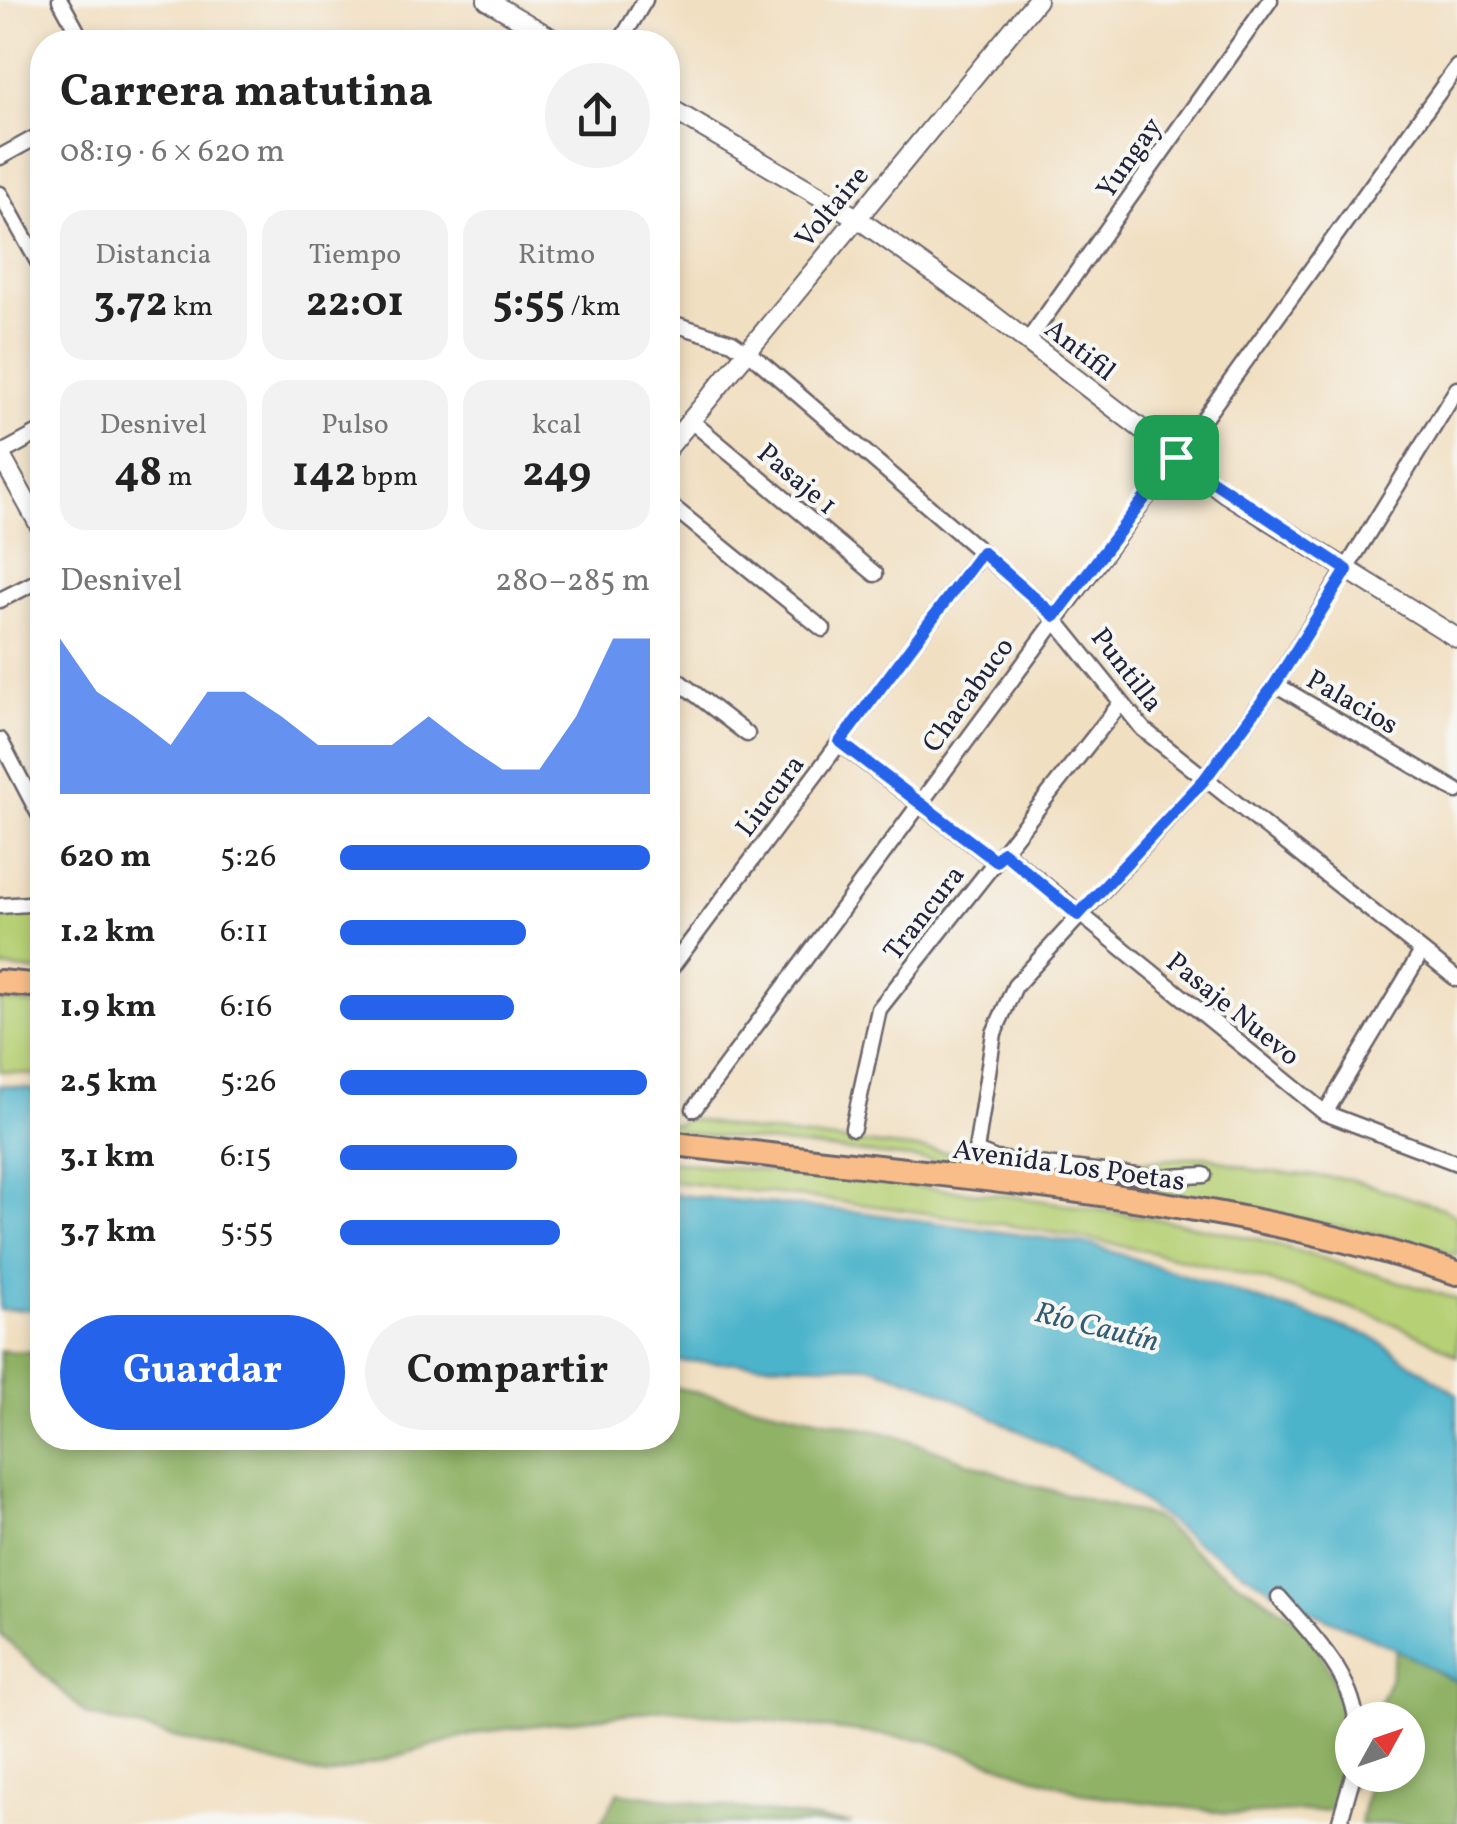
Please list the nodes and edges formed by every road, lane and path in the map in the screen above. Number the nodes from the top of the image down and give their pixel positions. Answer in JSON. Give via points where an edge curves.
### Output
{"nodes":[{"id":1,"x":60,"y":0,"type":"edge"},
{"id":2,"x":487,"y":0,"type":"edge"},
{"id":3,"x":645,"y":0,"type":"edge"},
{"id":4,"x":1270,"y":0,"type":"edge"},
{"id":5,"x":1032,"y":2,"type":"edge"},
{"id":6,"x":76,"y":30,"type":"edge"},
{"id":7,"x":538,"y":30,"type":"edge"},
{"id":8,"x":627,"y":30,"type":"edge"},
{"id":9,"x":1457,"y":67,"type":"edge"},
{"id":10,"x":680,"y":114,"type":"edge"},
{"id":11,"x":30,"y":141,"type":"edge"},
{"id":12,"x":0,"y":157,"type":"edge"},
{"id":13,"x":0,"y":194,"type":"edge"},
{"id":14,"x":857,"y":218,"type":"junction"},
{"id":15,"x":30,"y":248,"type":"edge"},
{"id":16,"x":680,"y":326,"type":"edge"},
{"id":17,"x":1028,"y":342,"type":"junction"},
{"id":18,"x":746,"y":352,"type":"junction"},
{"id":19,"x":1457,"y":390,"type":"edge"},
{"id":20,"x":690,"y":420,"type":"junction"},
{"id":21,"x":680,"y":431,"type":"edge"},
{"id":22,"x":30,"y":438,"type":"edge"},
{"id":23,"x":0,"y":454,"type":"edge"},
{"id":24,"x":1176,"y":457,"type":"junction"},
{"id":25,"x":30,"y":508,"type":"edge"},
{"id":26,"x":680,"y":514,"type":"edge"},
{"id":27,"x":982,"y":552,"type":"junction"},
{"id":28,"x":1347,"y":570,"type":"junction"},
{"id":29,"x":874,"y":574,"type":"dead end"},
{"id":30,"x":30,"y":585,"type":"edge"},
{"id":31,"x":0,"y":600,"type":"edge"},
{"id":32,"x":1055,"y":616,"type":"junction"},
{"id":33,"x":824,"y":629,"type":"dead end"},
{"id":34,"x":1457,"y":638,"type":"edge"},
{"id":35,"x":680,"y":683,"type":"edge"},
{"id":36,"x":1275,"y":684,"type":"junction"},
{"id":37,"x":1120,"y":704,"type":"junction"},
{"id":38,"x":747,"y":734,"type":"dead end"},
{"id":39,"x":0,"y":740,"type":"edge"},
{"id":40,"x":840,"y":742,"type":"junction"},
{"id":41,"x":1204,"y":780,"type":"junction"},
{"id":42,"x":1457,"y":791,"type":"edge"},
{"id":43,"x":30,"y":797,"type":"edge"},
{"id":44,"x":918,"y":803,"type":"junction"},
{"id":45,"x":999,"y":856,"type":"junction"},
{"id":46,"x":30,"y":904,"type":"edge"},
{"id":47,"x":0,"y":906,"type":"edge"},
{"id":48,"x":1078,"y":915,"type":"junction"},
{"id":49,"x":1421,"y":953,"type":"junction"},
{"id":50,"x":680,"y":956,"type":"edge"},
{"id":51,"x":1457,"y":979,"type":"edge"},
{"id":52,"x":0,"y":982,"type":"edge"},
{"id":53,"x":30,"y":985,"type":"edge"},
{"id":54,"x":694,"y":1109,"type":"dead end"},
{"id":55,"x":1325,"y":1113,"type":"junction"},
{"id":56,"x":854,"y":1128,"type":"dead end"},
{"id":57,"x":680,"y":1143,"type":"edge"},
{"id":58,"x":1457,"y":1163,"type":"edge"},
{"id":59,"x":1204,"y":1175,"type":"dead end"},
{"id":60,"x":1457,"y":1273,"type":"edge"},
{"id":61,"x":1279,"y":1597,"type":"dead end"},
{"id":62,"x":1352,"y":1702,"type":"edge"},
{"id":63,"x":1348,"y":1792,"type":"edge"},
{"id":64,"x":1339,"y":1824,"type":"edge"}],
"edges":[{"from":1,"to":6,"type":"street"},
{"from":2,"to":7,"type":"street"},
{"from":3,"to":8,"type":"street"},
{"from":4,"to":17,"type":"street","name":"Yungay"},
{"from":5,"to":14,"type":"street","name":"Voltaire"},
{"from":9,"to":24,"type":"street","name":"Chacabuco"},
{"from":10,"to":14,"type":"street","name":"Antifil"},
{"from":11,"to":12,"type":"street"},
{"from":13,"to":15,"type":"street"},
{"from":14,"to":17,"type":"street","name":"Antifil"},
{"from":14,"to":18,"type":"street","name":"Voltaire"},
{"from":16,"to":18,"type":"street","name":"Puntilla"},
{"from":17,"to":24,"type":"street","name":"Antifil"},
{"from":18,"to":20,"type":"street","name":"Voltaire"},
{"from":18,"to":27,"type":"street","name":"Puntilla"},
{"from":19,"to":28,"type":"street"},
{"from":20,"to":21,"type":"street","name":"Voltaire"},
{"from":20,"to":29,"type":"street","name":"Pasaje 1"},
{"from":22,"to":23,"type":"street"},
{"from":23,"to":25,"type":"street"},
{"from":24,"to":28,"type":"street","name":"Antifil"},
{"from":24,"to":32,"type":"street","name":"Chacabuco"},
{"from":26,"to":33,"type":"street"},
{"from":27,"to":32,"type":"street","name":"Puntilla"},
{"from":27,"to":40,"type":"street","name":"Liucura"},
{"from":28,"to":34,"type":"street","name":"Antifil"},
{"from":28,"to":36,"type":"street"},
{"from":30,"to":31,"type":"street"},
{"from":32,"to":37,"type":"street","name":"Puntilla"},
{"from":32,"to":44,"type":"street","name":"Chacabuco"},
{"from":35,"to":38,"type":"street"},
{"from":36,"to":41,"type":"street"},
{"from":36,"to":42,"type":"street","name":"Palacios"},
{"from":37,"to":41,"type":"street","name":"Puntilla"},
{"from":37,"to":45,"type":"street","name":"Trancura"},
{"from":39,"to":43,"type":"street"},
{"from":40,"to":44,"type":"street","name":"Pasaje Nuevo"},
{"from":40,"to":50,"type":"street","name":"Liucura"},
{"from":41,"to":48,"type":"street"},
{"from":41,"to":49,"type":"street","name":"Puntilla"},
{"from":44,"to":45,"type":"street","name":"Pasaje Nuevo"},
{"from":44,"to":54,"type":"street","name":"Chacabuco"},
{"from":45,"to":48,"type":"street","name":"Pasaje Nuevo"},
{"from":45,"to":56,"type":"street","name":"Trancura","via":[[880,1009]]},
{"from":46,"to":47,"type":"street"},
{"from":48,"to":55,"type":"street","name":"Pasaje Nuevo"},
{"from":48,"to":59,"type":"street","via":[[1025,973],[1001,1011],[976,1151],[1153,1178]]},
{"from":49,"to":51,"type":"street","name":"Puntilla"},
{"from":49,"to":55,"type":"street"},
{"from":52,"to":53,"type":"main road"},
{"from":55,"to":58,"type":"street","name":"Pasaje Nuevo"},
{"from":57,"to":60,"type":"main road","name":"Avenida Los Poetas","via":[[1087,1192],[1382,1250]]},
{"from":61,"to":62,"type":"street","via":[[1335,1666]]},
{"from":63,"to":64,"type":"street"}]}
